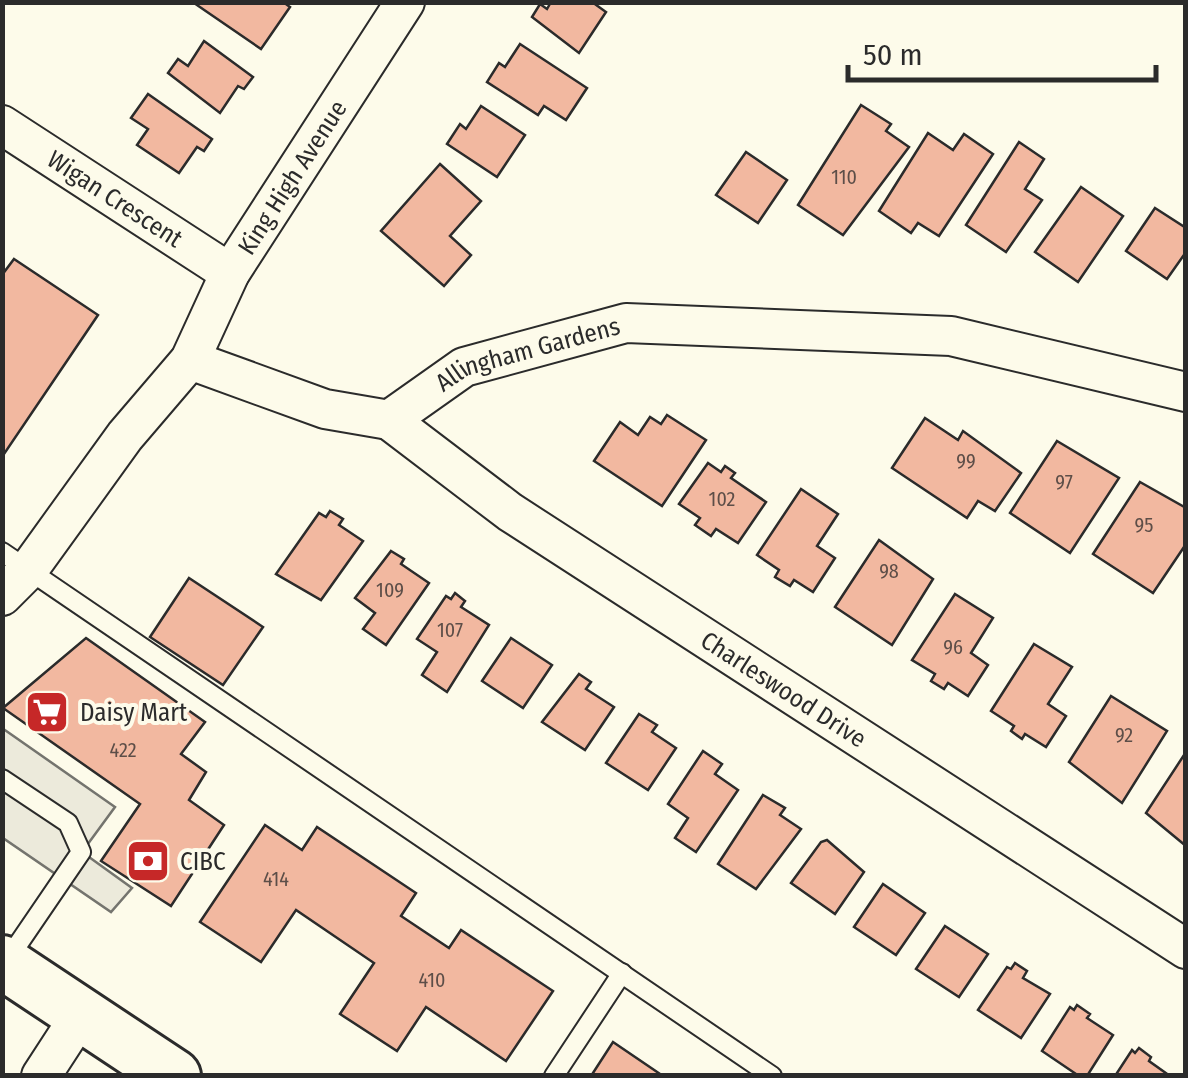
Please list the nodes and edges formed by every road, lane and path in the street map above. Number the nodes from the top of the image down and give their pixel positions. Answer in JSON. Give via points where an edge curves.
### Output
{"nodes":[{"id":1,"x":405,"y":2,"type":"edge"},
{"id":2,"x":2,"y":125,"type":"edge"},
{"id":3,"x":230,"y":272,"type":"junction"},
{"id":4,"x":190,"y":360,"type":"junction"},
{"id":5,"x":1186,"y":392,"type":"edge"},
{"id":6,"x":389,"y":420,"type":"junction"},
{"id":7,"x":16,"y":560,"type":"edge"},
{"id":8,"x":2,"y":596,"type":"edge"},
{"id":9,"x":2,"y":778,"type":"edge"},
{"id":10,"x":1186,"y":949,"type":"edge"},
{"id":11,"x":4,"y":963,"type":"edge"},
{"id":12,"x":622,"y":973,"type":"junction"},
{"id":13,"x":80,"y":1016,"type":"junction"},
{"id":14,"x":41,"y":1076,"type":"edge"},
{"id":15,"x":174,"y":1076,"type":"edge"},
{"id":16,"x":554,"y":1076,"type":"edge"},
{"id":17,"x":772,"y":1076,"type":"edge"}],
"edges":[{"from":1,"to":3,"type":"street","name":"King High Avenue"},
{"from":2,"to":3,"type":"street","name":"Wigan Crescent"},
{"from":3,"to":4,"type":"street","name":"King High Avenue"},
{"from":4,"to":6,"type":"street","via":[[325,409]]},
{"from":4,"to":7,"type":"street"},
{"from":5,"to":6,"type":"street","name":"Allingham Gardens","via":[[951,336],[626,324],[464,368]]},
{"from":6,"to":10,"type":"street","name":"Charleswood Drive","via":[[510,512]]},
{"from":7,"to":8,"type":"street"},
{"from":7,"to":12,"type":"lane"},
{"from":9,"to":11,"type":"lane","via":[[68,823],[81,852]]},
{"from":11,"to":13,"type":"main road"},
{"from":12,"to":16,"type":"lane"},
{"from":12,"to":17,"type":"lane"},
{"from":13,"to":14,"type":"street"},
{"from":13,"to":15,"type":"main road"}]}
